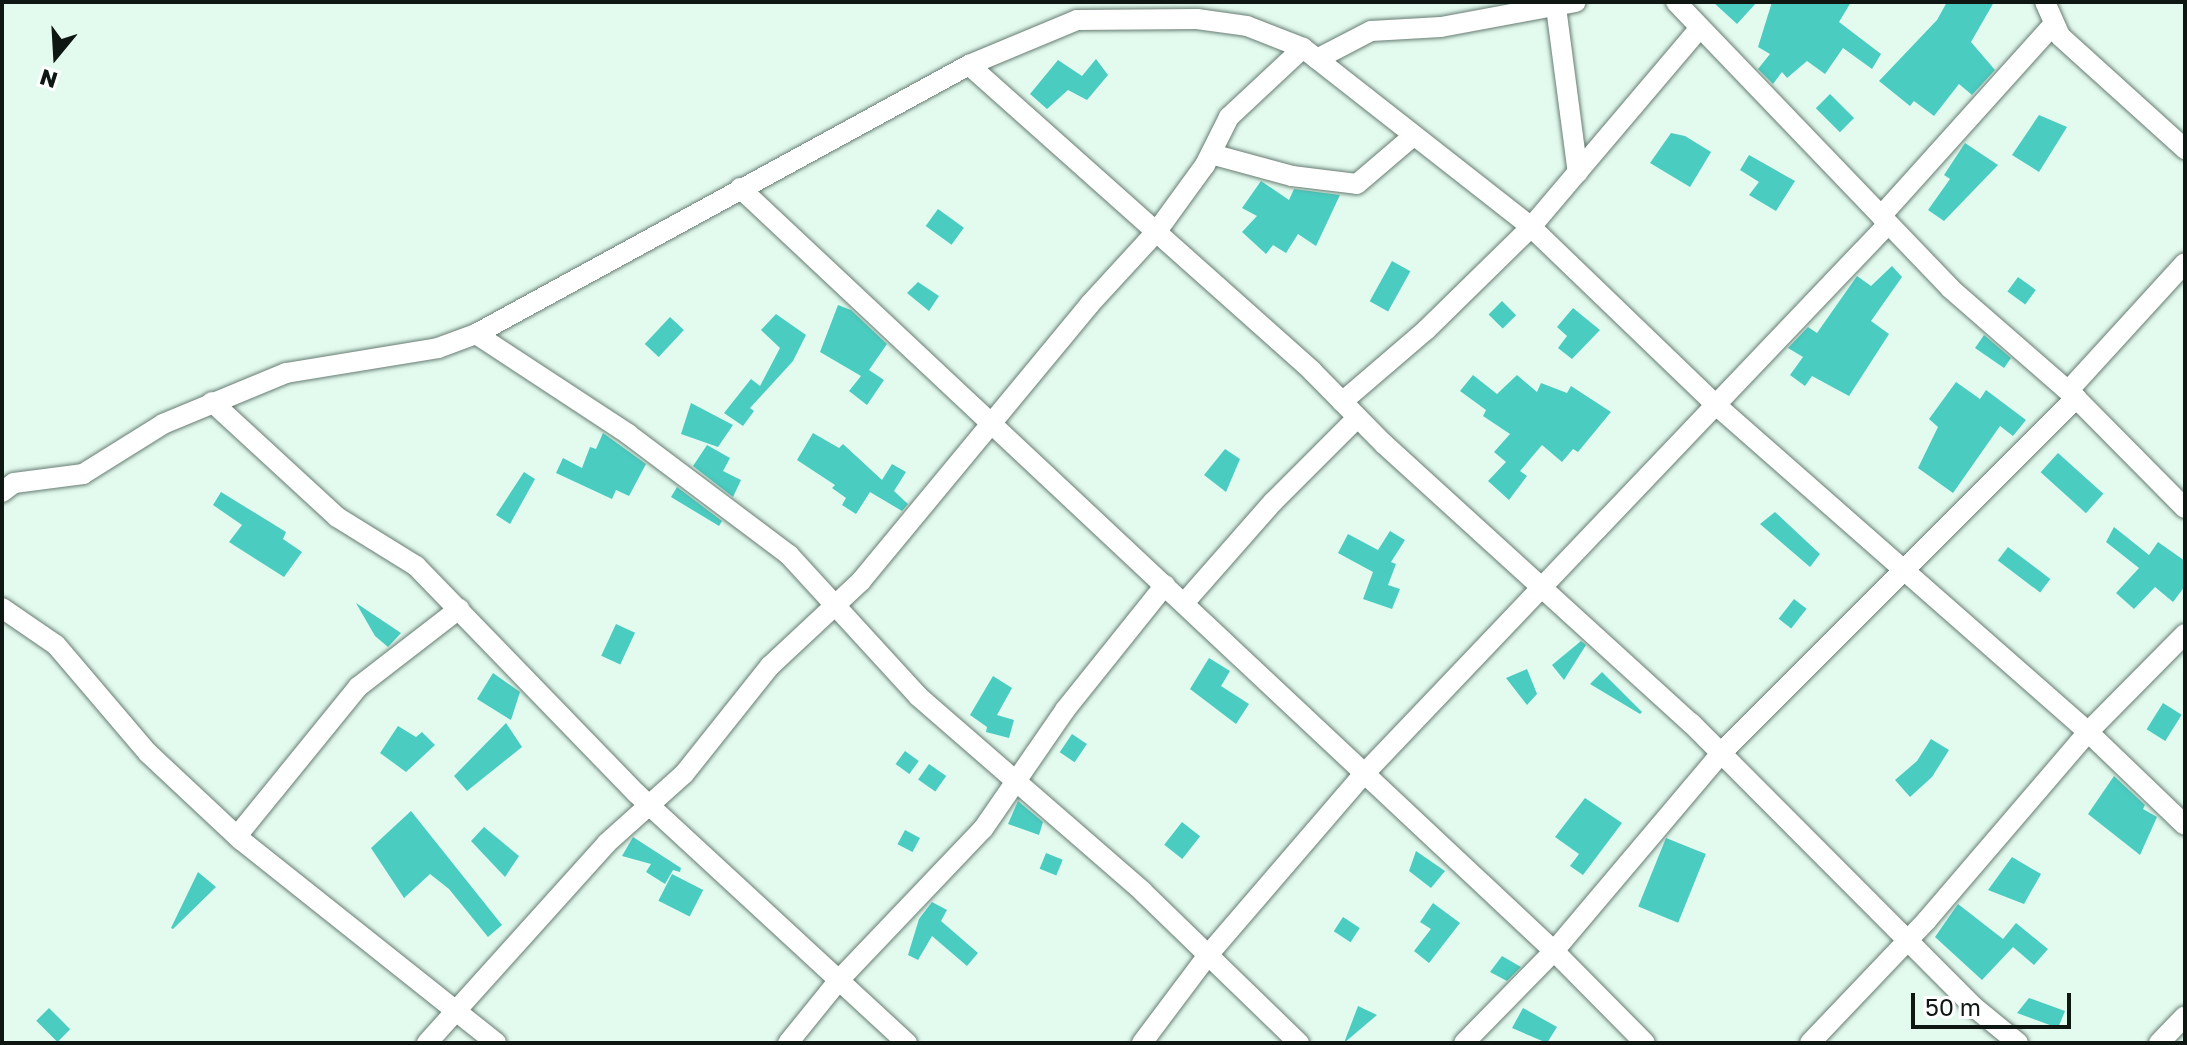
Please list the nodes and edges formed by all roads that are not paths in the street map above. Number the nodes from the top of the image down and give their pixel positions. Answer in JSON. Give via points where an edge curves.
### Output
{"nodes":[{"id":1,"x":1676,"y":2,"type":"edge"},
{"id":2,"x":2045,"y":2,"type":"edge"},
{"id":3,"x":1566,"y":4,"type":"edge"},
{"id":4,"x":2053,"y":25,"type":"junction"},
{"id":5,"x":1698,"y":30,"type":"junction"},
{"id":6,"x":1310,"y":54,"type":"junction"},
{"id":7,"x":969,"y":65,"type":"junction"},
{"id":8,"x":1412,"y":137,"type":"junction"},
{"id":9,"x":2185,"y":149,"type":"edge"},
{"id":10,"x":1211,"y":154,"type":"junction"},
{"id":11,"x":1578,"y":173,"type":"junction"},
{"id":12,"x":740,"y":188,"type":"junction"},
{"id":13,"x":1884,"y":220,"type":"junction"},
{"id":14,"x":1531,"y":227,"type":"junction"},
{"id":15,"x":1157,"y":231,"type":"junction"},
{"id":16,"x":2185,"y":263,"type":"edge"},
{"id":17,"x":476,"y":334,"type":"junction"},
{"id":18,"x":2072,"y":394,"type":"junction"},
{"id":19,"x":212,"y":402,"type":"junction"},
{"id":20,"x":1342,"y":402,"type":"junction"},
{"id":21,"x":1716,"y":405,"type":"junction"},
{"id":22,"x":1357,"y":418,"type":"junction"},
{"id":23,"x":992,"y":425,"type":"junction"},
{"id":24,"x":2,"y":492,"type":"edge"},
{"id":25,"x":2185,"y":508,"type":"edge"},
{"id":26,"x":1902,"y":568,"type":"junction"},
{"id":27,"x":1165,"y":585,"type":"junction"},
{"id":28,"x":1542,"y":588,"type":"junction"},
{"id":29,"x":1185,"y":602,"type":"junction"},
{"id":30,"x":831,"y":605,"type":"junction"},
{"id":31,"x":2,"y":608,"type":"edge"},
{"id":32,"x":459,"y":609,"type":"junction"},
{"id":33,"x":2185,"y":634,"type":"edge"},
{"id":34,"x":2088,"y":732,"type":"junction"},
{"id":35,"x":1722,"y":752,"type":"junction"},
{"id":36,"x":1363,"y":775,"type":"junction"},
{"id":37,"x":1016,"y":781,"type":"junction"},
{"id":38,"x":648,"y":804,"type":"junction"},
{"id":39,"x":2185,"y":825,"type":"edge"},
{"id":40,"x":237,"y":836,"type":"junction"},
{"id":41,"x":1908,"y":940,"type":"junction"},
{"id":42,"x":1554,"y":951,"type":"junction"},
{"id":43,"x":1208,"y":955,"type":"junction"},
{"id":44,"x":839,"y":980,"type":"junction"},
{"id":45,"x":458,"y":1011,"type":"junction"},
{"id":46,"x":2185,"y":1016,"type":"edge"},
{"id":47,"x":427,"y":1043,"type":"edge"},
{"id":48,"x":496,"y":1043,"type":"edge"},
{"id":49,"x":788,"y":1043,"type":"edge"},
{"id":50,"x":907,"y":1043,"type":"edge"},
{"id":51,"x":1142,"y":1043,"type":"edge"},
{"id":52,"x":1299,"y":1043,"type":"edge"},
{"id":53,"x":1464,"y":1043,"type":"edge"},
{"id":54,"x":1645,"y":1043,"type":"edge"},
{"id":55,"x":1810,"y":1043,"type":"edge"},
{"id":56,"x":2018,"y":1043,"type":"edge"},
{"id":57,"x":2159,"y":1043,"type":"edge"}],
"edges":[{"from":1,"to":5,"type":"street"},
{"from":2,"to":4,"type":"street"},
{"from":3,"to":6,"type":"street","via":[[1441,27],[1371,31]]},
{"from":3,"to":11,"type":"street"},
{"from":4,"to":9,"type":"street"},
{"from":4,"to":13,"type":"street"},
{"from":5,"to":11,"type":"street"},
{"from":5,"to":13,"type":"street"},
{"from":6,"to":7,"type":"street","via":[[1247,26],[1197,19],[1077,20]]},
{"from":6,"to":8,"type":"street"},
{"from":6,"to":10,"type":"street","via":[[1229,117]]},
{"from":7,"to":12,"type":"street"},
{"from":7,"to":15,"type":"street"},
{"from":8,"to":10,"type":"street","via":[[1357,184],[1292,176]]},
{"from":8,"to":14,"type":"street"},
{"from":10,"to":15,"type":"street"},
{"from":11,"to":14,"type":"street"},
{"from":12,"to":17,"type":"street"},
{"from":12,"to":23,"type":"street"},
{"from":13,"to":18,"type":"street","via":[[1950,288]]},
{"from":13,"to":21,"type":"street"},
{"from":14,"to":20,"type":"street","via":[[1426,330]]},
{"from":14,"to":21,"type":"street"},
{"from":15,"to":20,"type":"street"},
{"from":15,"to":23,"type":"street"},
{"from":16,"to":18,"type":"street"},
{"from":17,"to":19,"type":"street","via":[[438,348],[305,368]]},
{"from":17,"to":30,"type":"street","via":[[628,434],[789,555]]},
{"from":18,"to":25,"type":"street"},
{"from":18,"to":26,"type":"street"},
{"from":19,"to":24,"type":"street","via":[[163,424],[83,474],[14,483]]},
{"from":19,"to":32,"type":"street","via":[[337,517],[416,566]]},
{"from":20,"to":22,"type":"street"},
{"from":21,"to":26,"type":"street"},
{"from":21,"to":28,"type":"street"},
{"from":22,"to":28,"type":"street"},
{"from":22,"to":29,"type":"street","via":[[1273,502]]},
{"from":23,"to":27,"type":"street"},
{"from":23,"to":30,"type":"street","via":[[861,581]]},
{"from":26,"to":34,"type":"street"},
{"from":26,"to":35,"type":"street"},
{"from":27,"to":29,"type":"street"},
{"from":27,"to":37,"type":"street"},
{"from":28,"to":35,"type":"street"},
{"from":28,"to":36,"type":"street"},
{"from":29,"to":36,"type":"street"},
{"from":30,"to":37,"type":"street","via":[[918,696]]},
{"from":30,"to":38,"type":"street","via":[[741,696],[684,774]]},
{"from":31,"to":40,"type":"street","via":[[56,645],[148,753]]},
{"from":32,"to":38,"type":"street"},
{"from":32,"to":40,"type":"street","via":[[358,687]]},
{"from":33,"to":34,"type":"street"},
{"from":34,"to":39,"type":"street"},
{"from":34,"to":41,"type":"street"},
{"from":35,"to":41,"type":"street"},
{"from":35,"to":42,"type":"street"},
{"from":36,"to":42,"type":"street"},
{"from":36,"to":43,"type":"street"},
{"from":37,"to":43,"type":"street"},
{"from":37,"to":44,"type":"street","via":[[964,851]]},
{"from":38,"to":44,"type":"street"},
{"from":38,"to":45,"type":"street"},
{"from":40,"to":45,"type":"street","via":[[373,950]]},
{"from":41,"to":55,"type":"street"},
{"from":41,"to":56,"type":"street"},
{"from":42,"to":53,"type":"street"},
{"from":42,"to":54,"type":"street"},
{"from":43,"to":51,"type":"street"},
{"from":43,"to":52,"type":"street"},
{"from":44,"to":49,"type":"street"},
{"from":44,"to":50,"type":"street"},
{"from":45,"to":47,"type":"street"},
{"from":45,"to":48,"type":"street"},
{"from":46,"to":57,"type":"street"}]}
